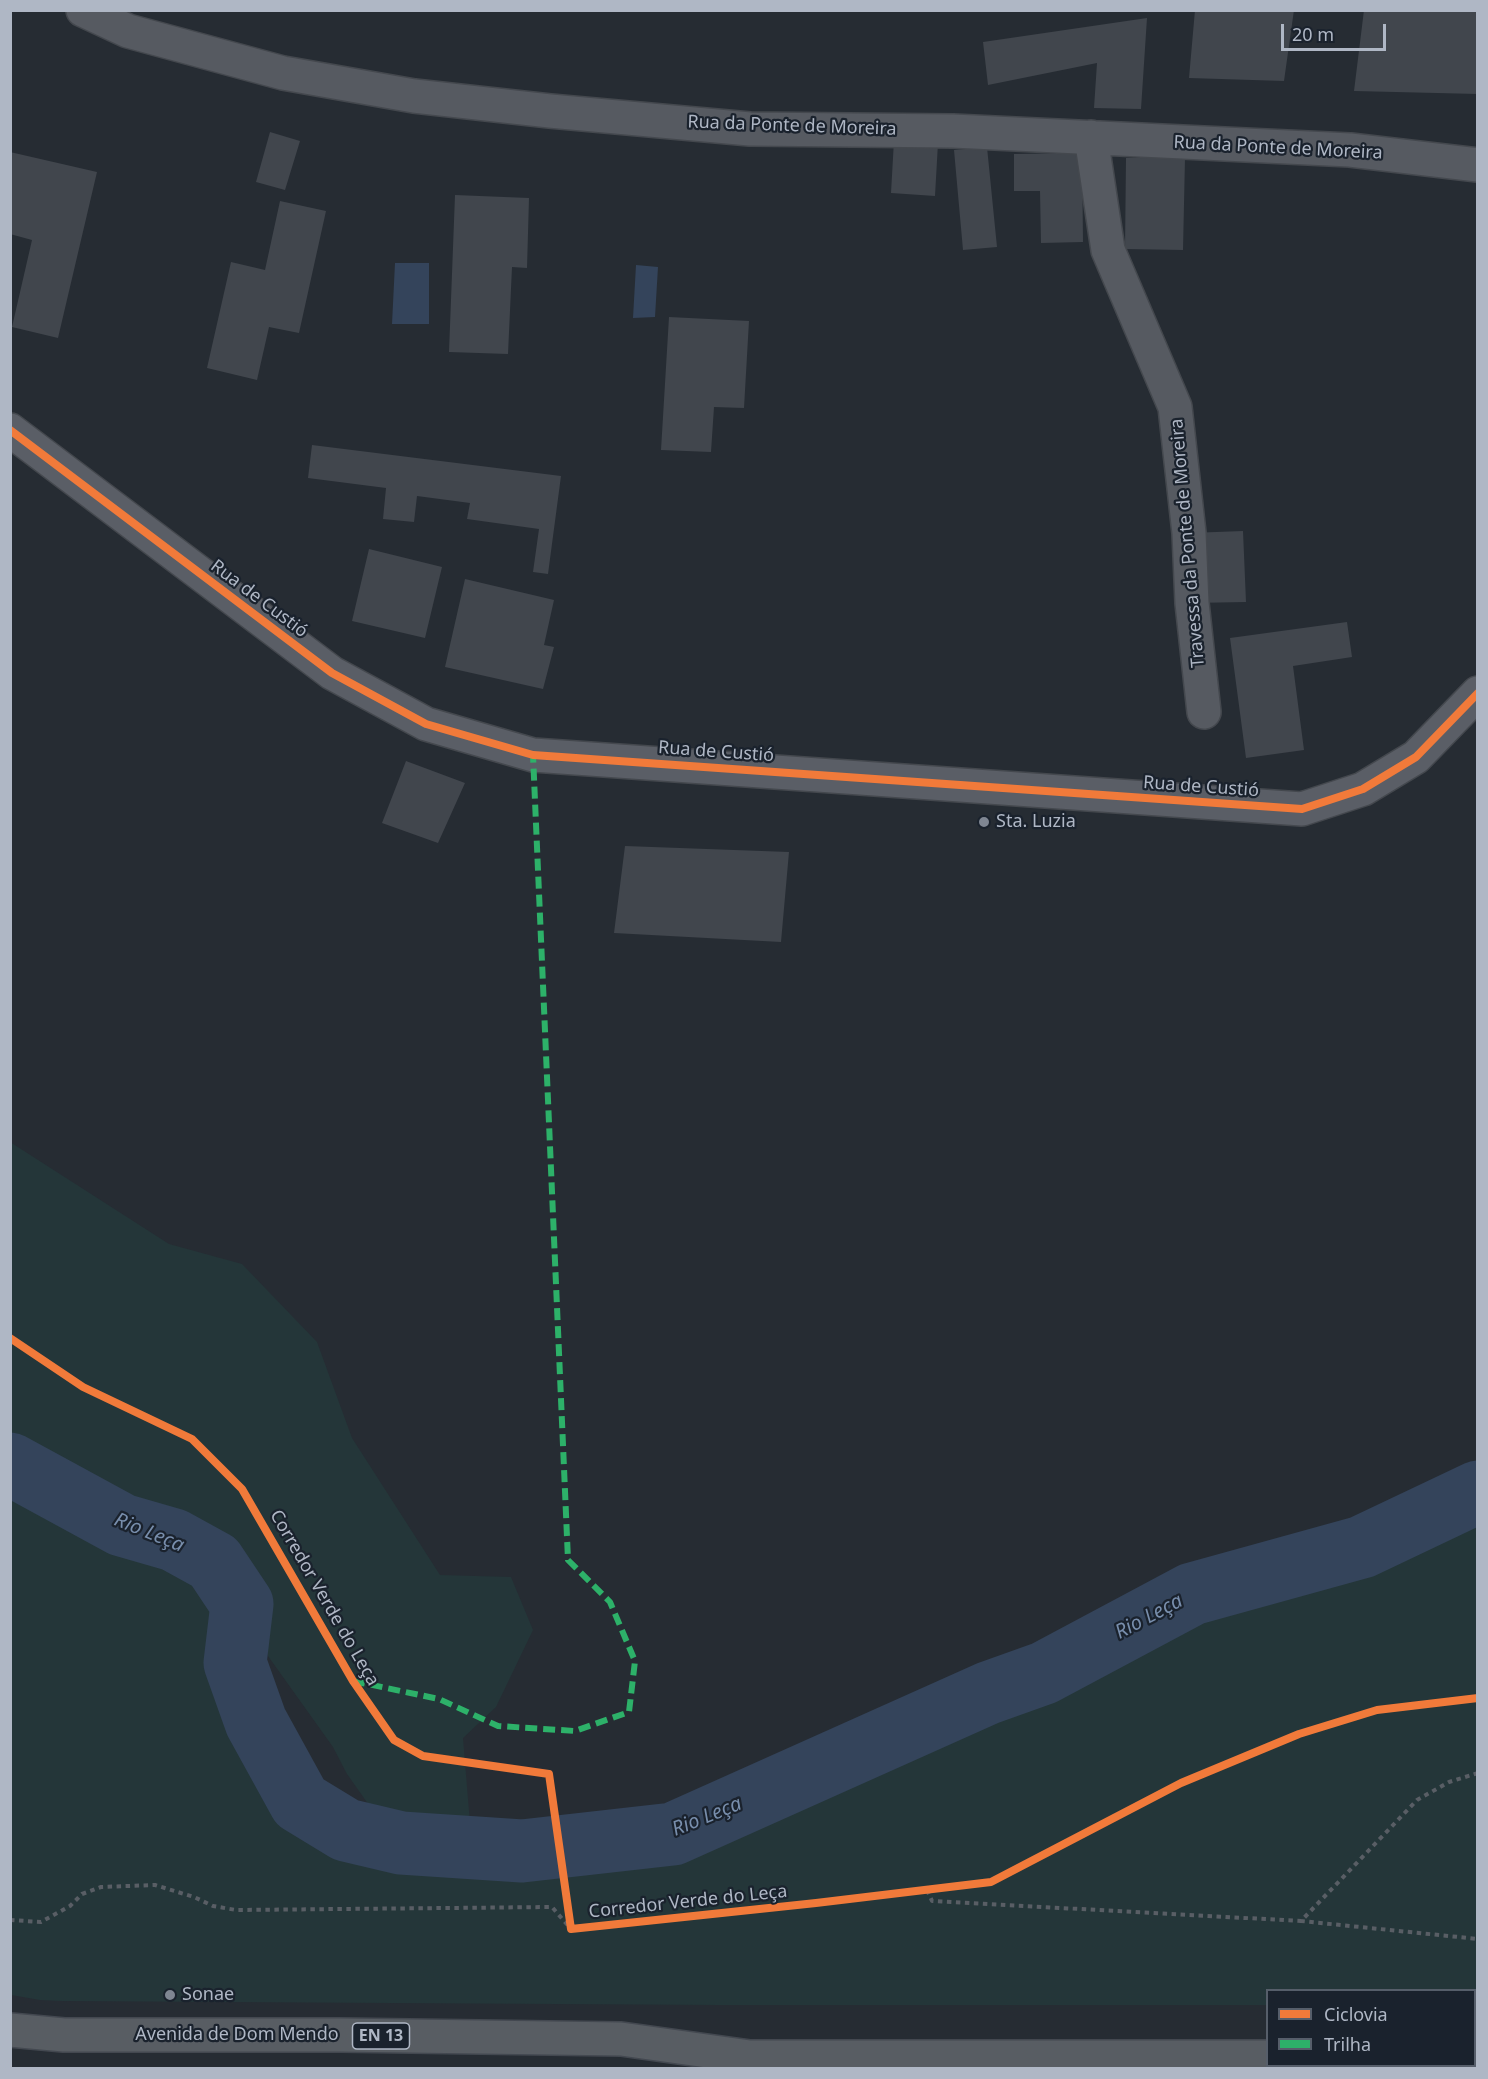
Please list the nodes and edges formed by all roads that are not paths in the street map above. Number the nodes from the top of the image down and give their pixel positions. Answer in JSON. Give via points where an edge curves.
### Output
{"nodes":[{"id":1,"x":83,"y":10,"type":"edge"},
{"id":2,"x":1091,"y":137,"type":"junction"},
{"id":3,"x":1478,"y":165,"type":"edge"},
{"id":4,"x":10,"y":430,"type":"edge"},
{"id":5,"x":1478,"y":693,"type":"edge"},
{"id":6,"x":1204,"y":712,"type":"dead end"},
{"id":7,"x":10,"y":2030,"type":"edge"},
{"id":8,"x":750,"y":2057,"type":"junction"},
{"id":9,"x":1266,"y":2057,"type":"edge"},
{"id":10,"x":676,"y":2068,"type":"edge"}],
"edges":[{"from":1,"to":2,"type":"street","name":"Rua da Ponte de Moreira","via":[[128,31],[283,73],[414,96],[750,129],[953,130]]},
{"from":2,"to":3,"type":"street","name":"Rua da Ponte de Moreira","via":[[1350,150]]},
{"from":2,"to":6,"type":"street","name":"Travessa da Ponte de Moreira","via":[[1108,250],[1175,407]]},
{"from":4,"to":5,"type":"main road","name":"Rua de Custió","via":[[332,673],[426,724],[533,754],[1302,809],[1363,789],[1416,757]]},
{"from":7,"to":8,"type":"main road","name":"Avenida de Dom Mendo","number":"EN 13","via":[[64,2035],[621,2039]]},
{"from":8,"to":9,"type":"main road","name":"Avenida de Dom Mendo","number":"EN 13"},
{"from":8,"to":10,"type":"main road","name":"Avenida de Dom Mendo","number":"EN 13"}]}
